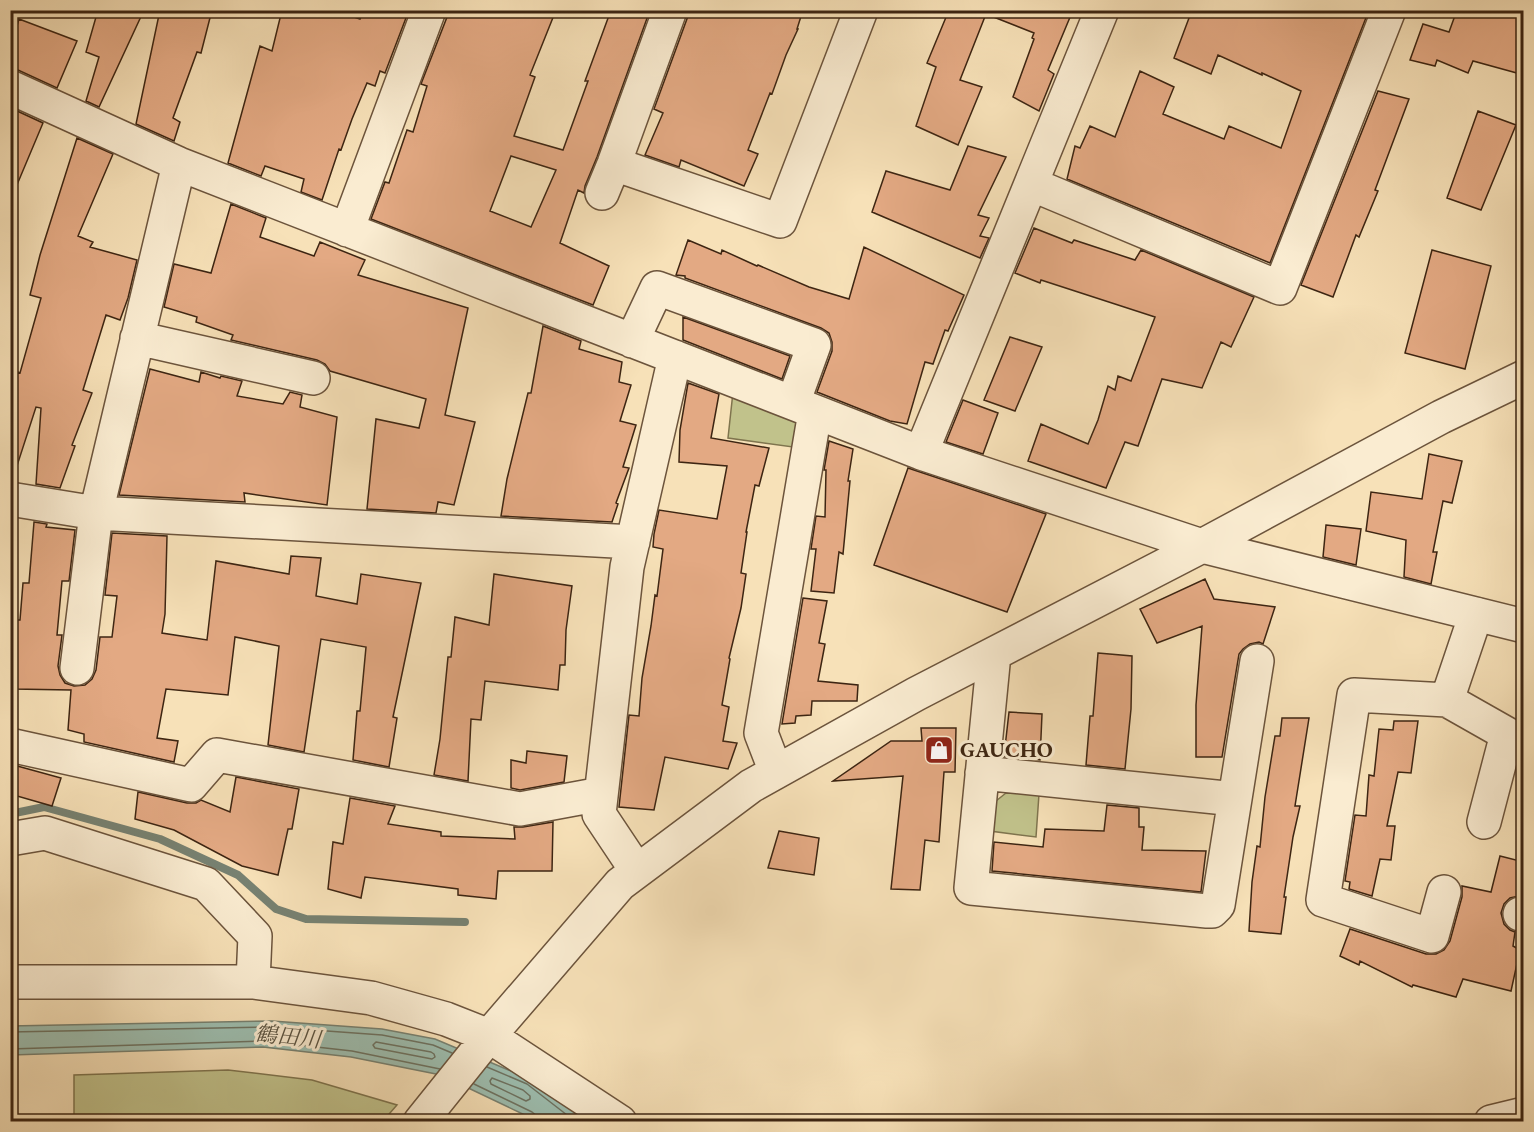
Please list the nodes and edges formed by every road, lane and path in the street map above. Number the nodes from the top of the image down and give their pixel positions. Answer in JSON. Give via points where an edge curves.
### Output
{"nodes":[{"id":1,"x":429,"y":10,"type":"edge"},
{"id":2,"x":670,"y":10,"type":"edge"},
{"id":3,"x":861,"y":10,"type":"edge"},
{"id":4,"x":1102,"y":10,"type":"edge"},
{"id":5,"x":1389,"y":10,"type":"edge"},
{"id":6,"x":10,"y":87,"type":"edge"},
{"id":7,"x":179,"y":164,"type":"junction"},
{"id":8,"x":1031,"y":184,"type":"junction"},
{"id":9,"x":347,"y":230,"type":"junction"},
{"id":10,"x":137,"y":338,"type":"junction"},
{"id":11,"x":632,"y":341,"type":"junction"},
{"id":12,"x":675,"y":357,"type":"junction"},
{"id":13,"x":1524,"y":376,"type":"edge"},
{"id":14,"x":313,"y":378,"type":"dead end"},
{"id":15,"x":804,"y":407,"type":"junction"},
{"id":16,"x":921,"y":453,"type":"junction"},
{"id":17,"x":10,"y":499,"type":"edge"},
{"id":18,"x":96,"y":513,"type":"junction"},
{"id":19,"x":633,"y":542,"type":"junction"},
{"id":20,"x":1202,"y":546,"type":"junction"},
{"id":21,"x":1476,"y":614,"type":"junction"},
{"id":22,"x":1524,"y":626,"type":"edge"},
{"id":23,"x":994,"y":654,"type":"junction"},
{"id":24,"x":1257,"y":661,"type":"dead end"},
{"id":25,"x":77,"y":668,"type":"dead end"},
{"id":26,"x":1447,"y":699,"type":"junction"},
{"id":27,"x":10,"y":745,"type":"edge"},
{"id":28,"x":776,"y":772,"type":"junction"},
{"id":29,"x":982,"y":773,"type":"junction"},
{"id":30,"x":601,"y":795,"type":"junction"},
{"id":31,"x":1235,"y":799,"type":"junction"},
{"id":32,"x":1484,"y":822,"type":"dead end"},
{"id":33,"x":10,"y":839,"type":"edge"},
{"id":34,"x":637,"y":871,"type":"junction"},
{"id":35,"x":1444,"y":892,"type":"dead end"},
{"id":36,"x":10,"y":981,"type":"edge"},
{"id":37,"x":253,"y":982,"type":"junction"},
{"id":38,"x":489,"y":1036,"type":"junction"},
{"id":39,"x":1524,"y":1114,"type":"edge"},
{"id":40,"x":423,"y":1119,"type":"edge"},
{"id":41,"x":620,"y":1122,"type":"edge"},
{"id":42,"x":1491,"y":1122,"type":"edge"}],
"edges":[{"from":1,"to":9,"type":"street"},
{"from":2,"to":3,"type":"street","via":[[608,178],[780,221]]},
{"from":4,"to":8,"type":"street"},
{"from":5,"to":8,"type":"street","via":[[1280,288]]},
{"from":6,"to":7,"type":"street"},
{"from":7,"to":9,"type":"street"},
{"from":7,"to":10,"type":"street"},
{"from":8,"to":16,"type":"street"},
{"from":9,"to":11,"type":"street"},
{"from":10,"to":14,"type":"street"},
{"from":10,"to":18,"type":"street"},
{"from":11,"to":12,"type":"street"},
{"from":11,"to":15,"type":"street","via":[[657,288],[813,345]]},
{"from":12,"to":15,"type":"street"},
{"from":12,"to":19,"type":"street"},
{"from":13,"to":20,"type":"street"},
{"from":15,"to":16,"type":"street"},
{"from":15,"to":28,"type":"street","via":[[761,733]]},
{"from":16,"to":20,"type":"street"},
{"from":17,"to":18,"type":"street"},
{"from":18,"to":19,"type":"street"},
{"from":18,"to":25,"type":"street"},
{"from":19,"to":30,"type":"street"},
{"from":20,"to":21,"type":"street"},
{"from":20,"to":23,"type":"street"},
{"from":21,"to":22,"type":"street"},
{"from":21,"to":26,"type":"street"},
{"from":23,"to":28,"type":"street"},
{"from":23,"to":29,"type":"street"},
{"from":24,"to":31,"type":"street"},
{"from":26,"to":32,"type":"street","via":[[1507,734]]},
{"from":26,"to":35,"type":"street","via":[[1354,695],[1323,900],[1432,936]]},
{"from":27,"to":30,"type":"street","via":[[191,786],[217,755],[520,808]]},
{"from":28,"to":34,"type":"street"},
{"from":29,"to":31,"type":"street"},
{"from":29,"to":31,"type":"street","via":[[971,888],[1212,911],[1218,905]]},
{"from":30,"to":34,"type":"street","via":[[599,814]]},
{"from":33,"to":37,"type":"street","via":[[45,833],[206,884],[255,936]]},
{"from":34,"to":38,"type":"street","via":[[620,884]]},
{"from":36,"to":37,"type":"street"},
{"from":37,"to":38,"type":"street","via":[[371,998],[446,1019]]},
{"from":38,"to":40,"type":"street"},
{"from":38,"to":41,"type":"street"},
{"from":39,"to":42,"type":"street"}]}
